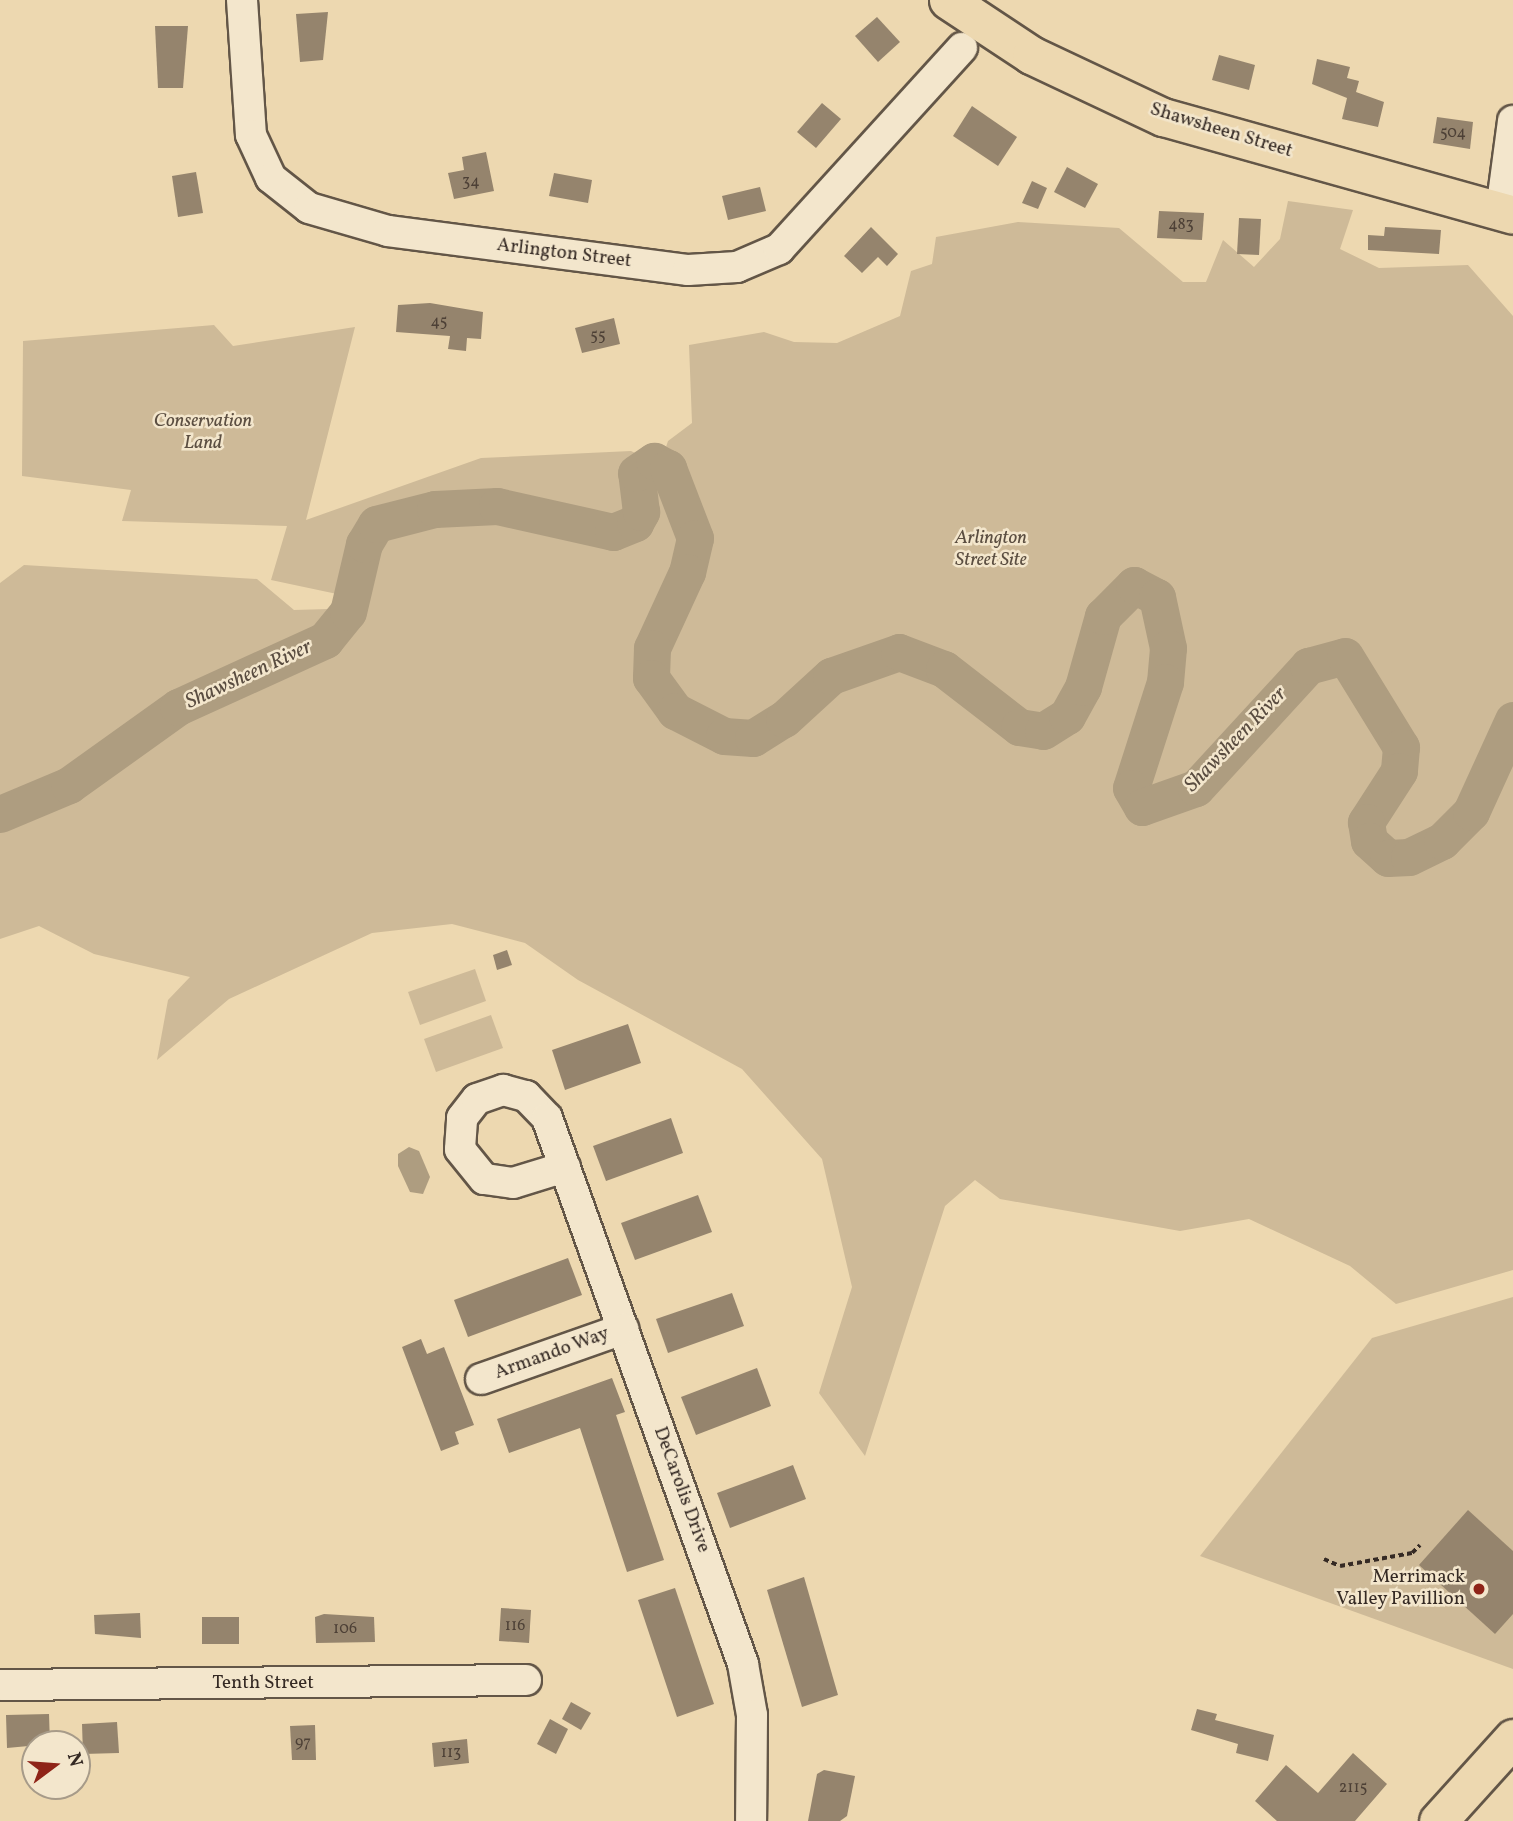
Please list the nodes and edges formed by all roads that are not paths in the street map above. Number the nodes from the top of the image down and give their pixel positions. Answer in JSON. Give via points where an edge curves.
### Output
{"nodes":[{"id":1,"x":242,"y":0,"type":"edge"},
{"id":2,"x":948,"y":0,"type":"edge"},
{"id":3,"x":962,"y":48,"type":"dead end"},
{"id":4,"x":1513,"y":121,"type":"edge"},
{"id":5,"x":1507,"y":213,"type":"edge"},
{"id":6,"x":565,"y":1167,"type":"dead end"},
{"id":7,"x":622,"y":1329,"type":"junction"},
{"id":8,"x":481,"y":1379,"type":"dead end"},
{"id":9,"x":526,"y":1680,"type":"dead end"},
{"id":10,"x":0,"y":1685,"type":"edge"},
{"id":11,"x":1513,"y":1738,"type":"edge"},
{"id":12,"x":751,"y":1821,"type":"edge"},
{"id":13,"x":1438,"y":1821,"type":"edge"}],
"edges":[{"from":1,"to":3,"type":"street","name":"Arlington Street","via":[[251,135],[271,178],[309,208],[388,231],[688,270],[737,268],[779,248]]},
{"from":2,"to":5,"type":"main road","name":"Shawsheen Street","via":[[1031,55],[1163,117]]},
{"from":4,"to":5,"type":"street"},
{"from":6,"to":7,"type":"street","name":"DeCarolis Drive"},
{"from":7,"to":8,"type":"street","name":"Armando Way"},
{"from":7,"to":12,"type":"street","name":"DeCarolis Drive","via":[[748,1680]]},
{"from":9,"to":10,"type":"street","name":"Tenth Street"},
{"from":11,"to":13,"type":"main road"}]}
